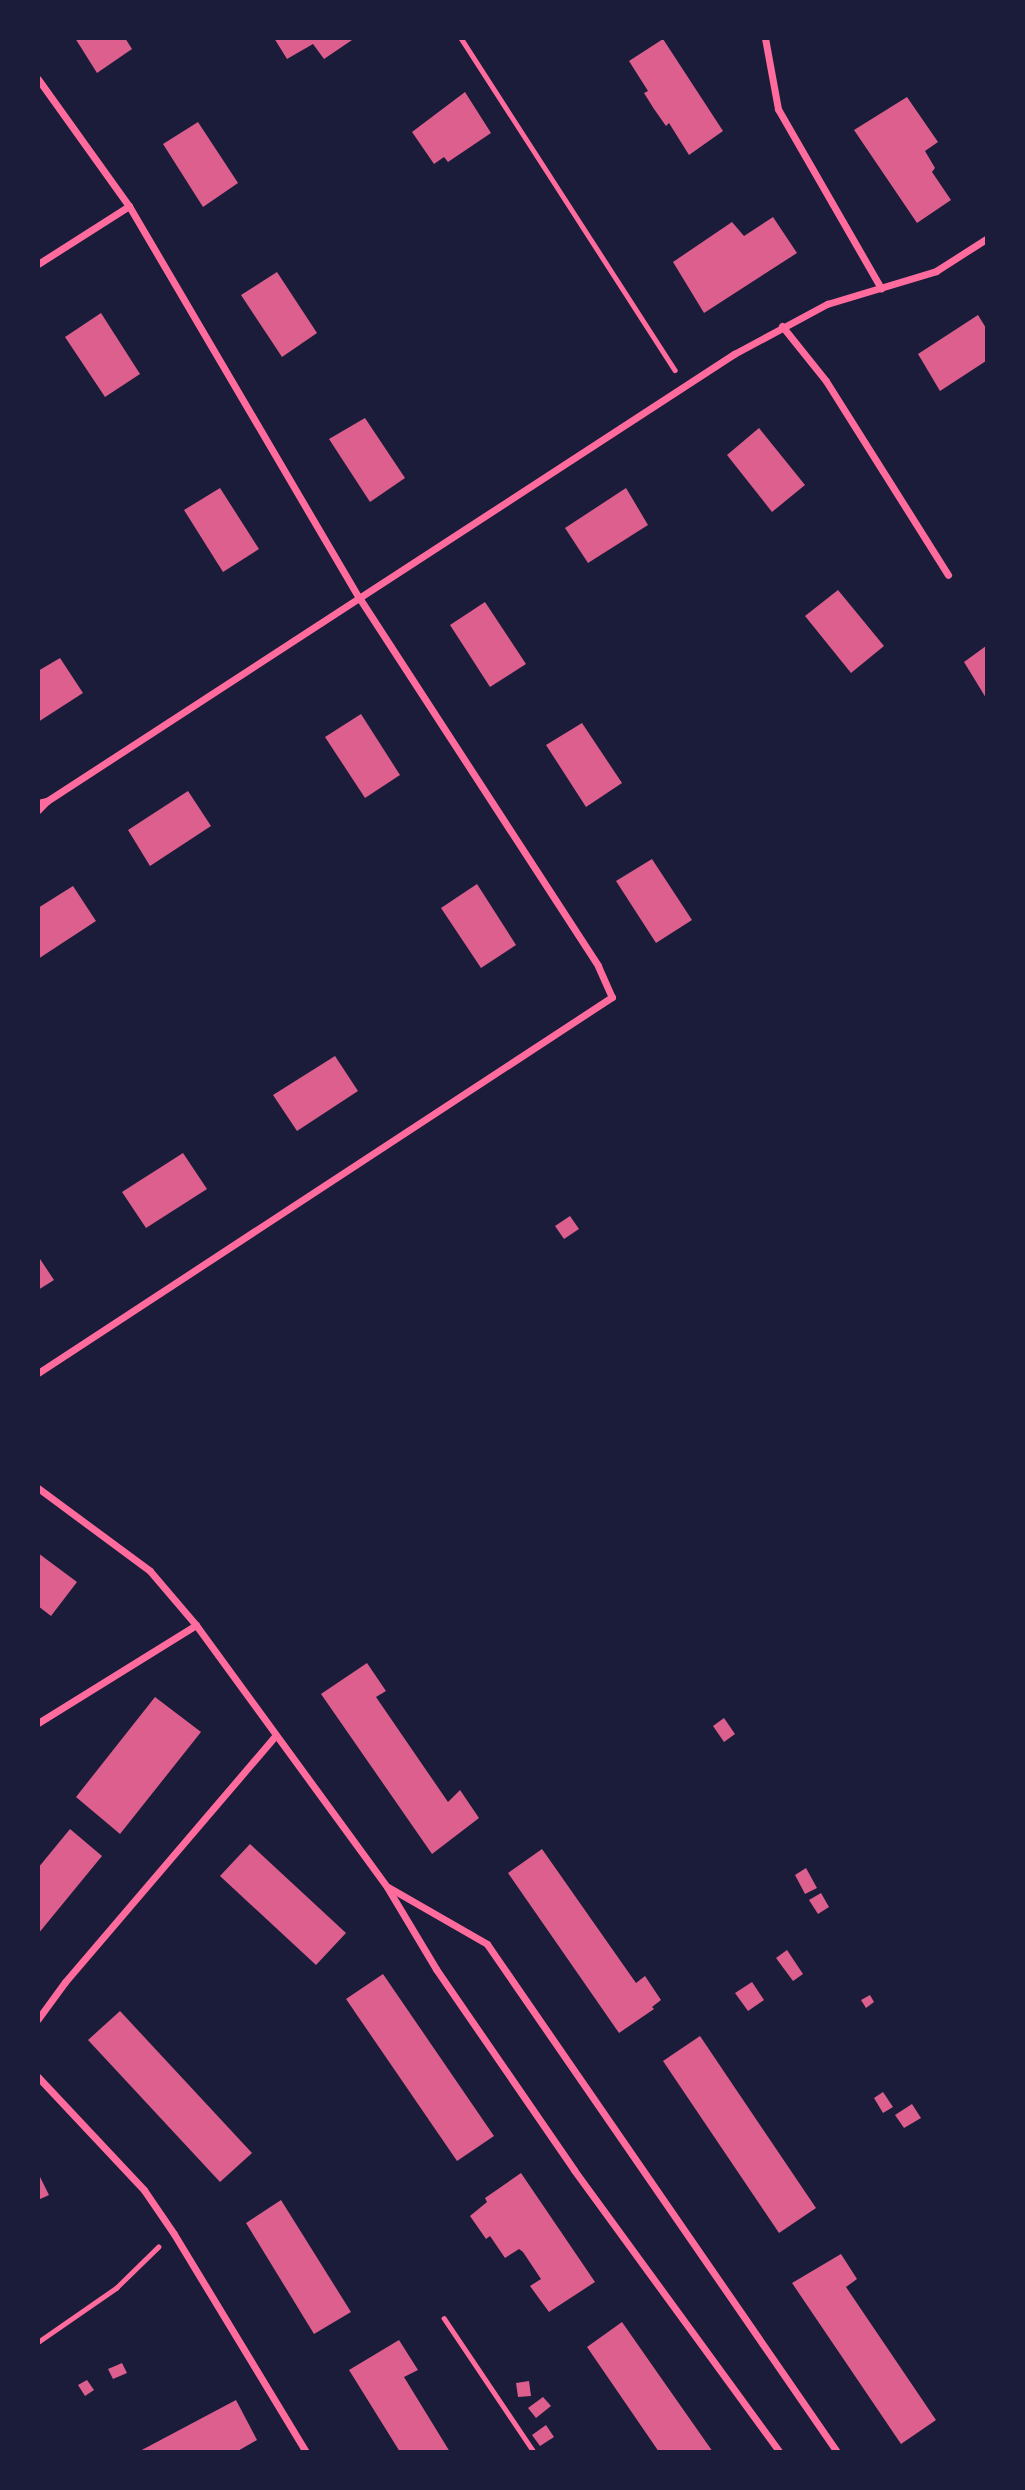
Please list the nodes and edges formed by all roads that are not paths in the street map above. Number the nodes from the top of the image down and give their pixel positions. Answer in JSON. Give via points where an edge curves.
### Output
{"nodes":[{"id":1,"x":765,"y":38,"type":"edge"},
{"id":2,"x":38,"y":79,"type":"edge"},
{"id":3,"x":129,"y":206,"type":"junction"},
{"id":4,"x":986,"y":239,"type":"edge"},
{"id":5,"x":38,"y":264,"type":"edge"},
{"id":6,"x":881,"y":288,"type":"junction"},
{"id":7,"x":782,"y":326,"type":"junction"},
{"id":8,"x":948,"y":575,"type":"dead end"},
{"id":9,"x":360,"y":599,"type":"junction"},
{"id":10,"x":43,"y":802,"type":"edge"},
{"id":11,"x":38,"y":810,"type":"edge"},
{"id":12,"x":38,"y":1373,"type":"edge"},
{"id":13,"x":38,"y":1488,"type":"edge"},
{"id":14,"x":196,"y":1625,"type":"junction"},
{"id":15,"x":38,"y":1723,"type":"edge"},
{"id":16,"x":275,"y":1736,"type":"junction"},
{"id":17,"x":387,"y":1887,"type":"junction"},
{"id":18,"x":38,"y":2019,"type":"edge"},
{"id":19,"x":38,"y":2077,"type":"edge"},
{"id":20,"x":306,"y":2452,"type":"edge"},
{"id":21,"x":780,"y":2452,"type":"edge"},
{"id":22,"x":837,"y":2452,"type":"edge"}],
"edges":[{"from":1,"to":6,"type":"street","via":[[778,109]]},
{"from":2,"to":3,"type":"street"},
{"from":3,"to":5,"type":"street"},
{"from":3,"to":9,"type":"street"},
{"from":4,"to":6,"type":"street","via":[[936,271]]},
{"from":6,"to":7,"type":"street","via":[[827,304]]},
{"from":7,"to":8,"type":"street","via":[[826,381]]},
{"from":7,"to":9,"type":"street"},
{"from":9,"to":10,"type":"street"},
{"from":9,"to":12,"type":"street","via":[[598,966],[612,998]]},
{"from":10,"to":11,"type":"street"},
{"from":13,"to":14,"type":"street","via":[[150,1571]]},
{"from":14,"to":15,"type":"street"},
{"from":14,"to":16,"type":"street"},
{"from":16,"to":17,"type":"street"},
{"from":16,"to":18,"type":"street"},
{"from":17,"to":21,"type":"street","via":[[436,1969],[566,2159]]},
{"from":17,"to":22,"type":"street","via":[[487,1944]]},
{"from":19,"to":20,"type":"street","via":[[144,2190]]}]}
